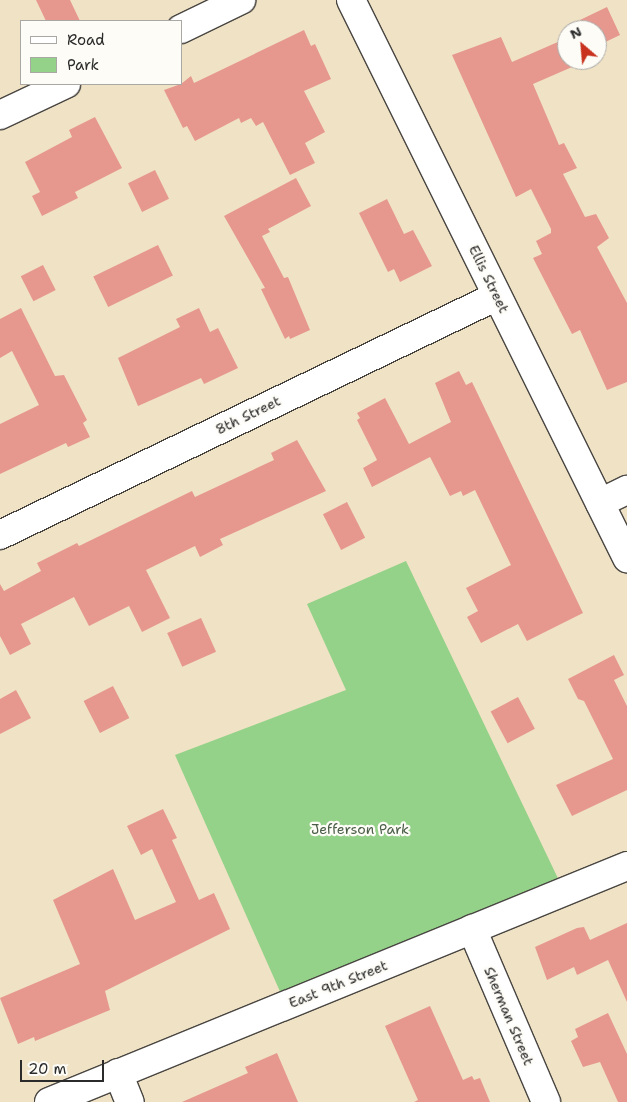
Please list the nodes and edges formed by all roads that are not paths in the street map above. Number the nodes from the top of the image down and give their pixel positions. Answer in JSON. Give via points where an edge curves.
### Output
{"nodes":[{"id":1,"x":241,"y":0,"type":"edge"},
{"id":2,"x":351,"y":0,"type":"edge"},
{"id":3,"x":182,"y":29,"type":"edge"},
{"id":4,"x":64,"y":85,"type":"edge"},
{"id":5,"x":0,"y":115,"type":"edge"},
{"id":6,"x":497,"y":296,"type":"junction"},
{"id":7,"x":627,"y":490,"type":"edge"},
{"id":8,"x":600,"y":503,"type":"junction"},
{"id":9,"x":0,"y":535,"type":"edge"},
{"id":10,"x":627,"y":558,"type":"edge"},
{"id":11,"x":627,"y":866,"type":"edge"},
{"id":12,"x":472,"y":929,"type":"junction"},
{"id":13,"x":118,"y":1073,"type":"junction"},
{"id":14,"x":49,"y":1102,"type":"edge"},
{"id":15,"x":130,"y":1102,"type":"edge"},
{"id":16,"x":546,"y":1102,"type":"edge"}],
"edges":[{"from":1,"to":3,"type":"street"},
{"from":2,"to":6,"type":"street","name":"Ellis Street"},
{"from":4,"to":5,"type":"street"},
{"from":6,"to":8,"type":"street","name":"Ellis Street"},
{"from":6,"to":9,"type":"street","name":"8th Street"},
{"from":7,"to":8,"type":"street"},
{"from":8,"to":10,"type":"street","name":"Ellis Street"},
{"from":11,"to":12,"type":"street","name":"East 9th Street"},
{"from":12,"to":13,"type":"street","name":"East 9th Street"},
{"from":12,"to":16,"type":"street","name":"Sherman Street"},
{"from":13,"to":14,"type":"street","name":"East 9th Street"},
{"from":13,"to":15,"type":"street"}]}
